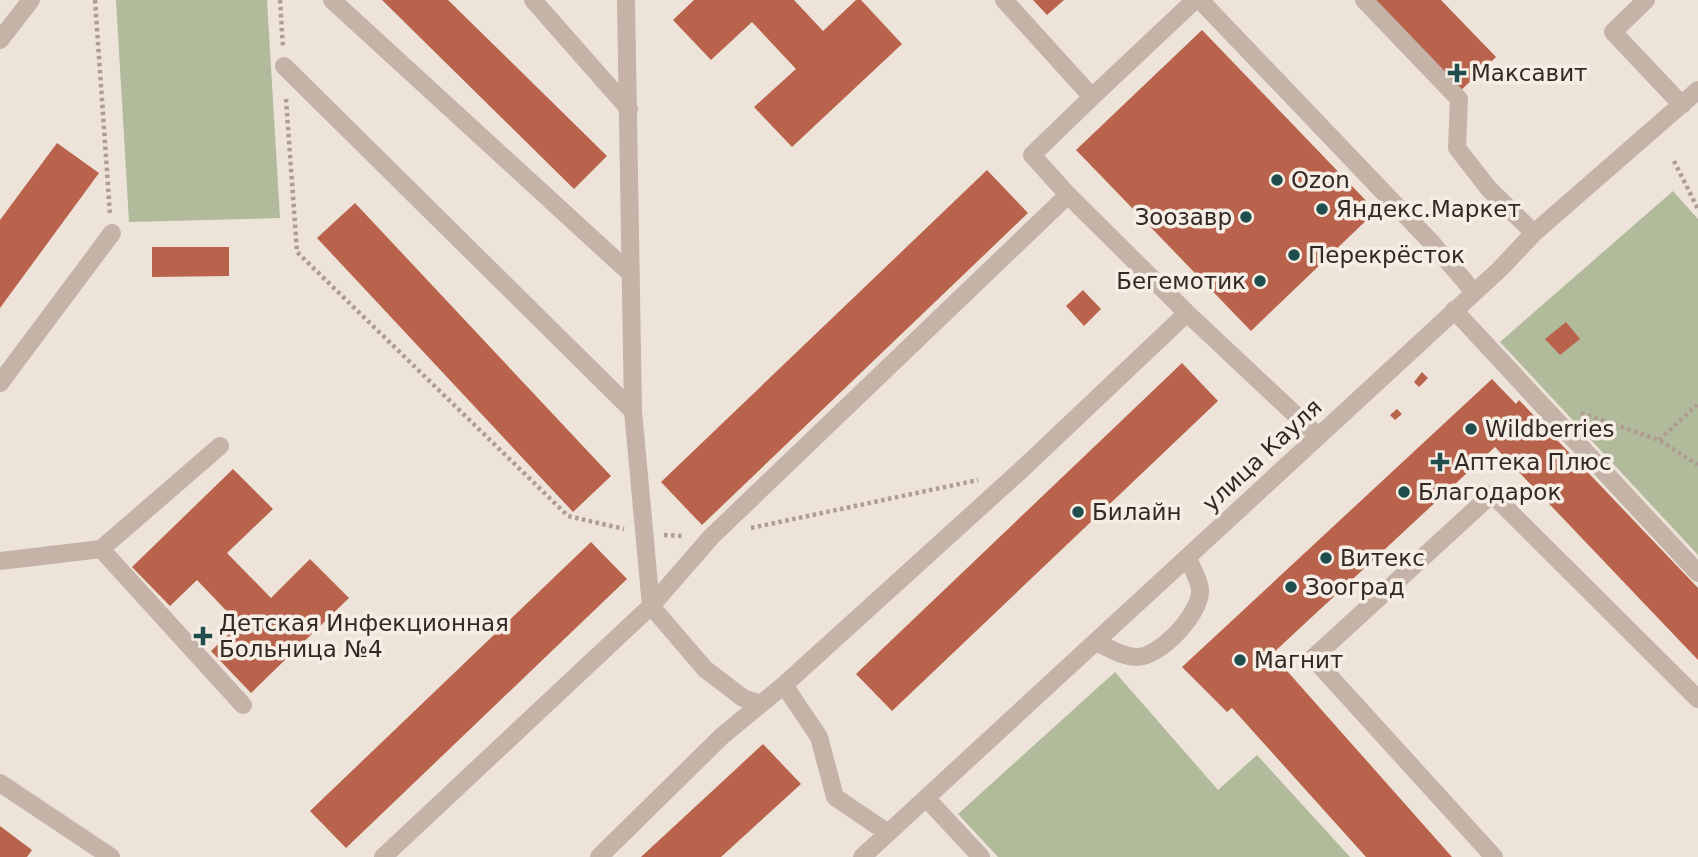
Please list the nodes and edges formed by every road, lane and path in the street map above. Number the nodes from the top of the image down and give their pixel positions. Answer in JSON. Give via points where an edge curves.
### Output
{"nodes":[{"id":1,"x":31,"y":0,"type":"edge"},
{"id":2,"x":96,"y":0,"type":"edge"},
{"id":3,"x":280,"y":0,"type":"edge"},
{"id":4,"x":332,"y":0,"type":"edge"},
{"id":5,"x":533,"y":0,"type":"edge"},
{"id":6,"x":626,"y":0,"type":"edge"},
{"id":7,"x":1004,"y":0,"type":"edge"},
{"id":8,"x":1197,"y":0,"type":"edge"},
{"id":9,"x":1364,"y":0,"type":"edge"},
{"id":10,"x":1646,"y":0,"type":"edge"},
{"id":11,"x":0,"y":40,"type":"edge"},
{"id":12,"x":284,"y":66,"type":"junction"},
{"id":13,"x":1698,"y":90,"type":"edge"},
{"id":14,"x":1093,"y":97,"type":"junction"},
{"id":15,"x":1682,"y":105,"type":"junction"},
{"id":16,"x":629,"y":109,"type":"junction"},
{"id":17,"x":1674,"y":160,"type":"dead end"},
{"id":18,"x":1068,"y":195,"type":"junction"},
{"id":19,"x":1698,"y":209,"type":"edge"},
{"id":20,"x":111,"y":233,"type":"joint"},
{"id":21,"x":1534,"y":233,"type":"junction"},
{"id":22,"x":631,"y":274,"type":"junction"},
{"id":23,"x":1474,"y":292,"type":"junction"},
{"id":24,"x":1454,"y":310,"type":"junction"},
{"id":25,"x":1187,"y":313,"type":"junction"},
{"id":26,"x":0,"y":383,"type":"edge"},
{"id":27,"x":1698,"y":404,"type":"edge"},
{"id":28,"x":1573,"y":410,"type":"dead end"},
{"id":29,"x":633,"y":411,"type":"junction"},
{"id":30,"x":1318,"y":436,"type":"junction"},
{"id":31,"x":1659,"y":440,"type":"junction"},
{"id":32,"x":220,"y":446,"type":"dead end"},
{"id":33,"x":1698,"y":465,"type":"edge"},
{"id":34,"x":980,"y":480,"type":"dead end"},
{"id":35,"x":647,"y":534,"type":"junction"},
{"id":36,"x":710,"y":537,"type":"junction"},
{"id":37,"x":101,"y":549,"type":"junction"},
{"id":38,"x":1188,"y":558,"type":"junction"},
{"id":39,"x":0,"y":561,"type":"edge"},
{"id":40,"x":1698,"y":573,"type":"edge"},
{"id":41,"x":651,"y":606,"type":"junction"},
{"id":42,"x":1096,"y":642,"type":"junction"},
{"id":43,"x":784,"y":685,"type":"junction"},
{"id":44,"x":1698,"y":699,"type":"edge"},
{"id":45,"x":761,"y":704,"type":"junction"},
{"id":46,"x":243,"y":705,"type":"dead end"},
{"id":47,"x":0,"y":783,"type":"edge"},
{"id":48,"x":927,"y":799,"type":"junction"},
{"id":49,"x":888,"y":833,"type":"junction"},
{"id":50,"x":111,"y":857,"type":"edge"},
{"id":51,"x":383,"y":857,"type":"edge"},
{"id":52,"x":599,"y":857,"type":"edge"},
{"id":53,"x":862,"y":857,"type":"edge"},
{"id":54,"x":981,"y":857,"type":"edge"},
{"id":55,"x":1494,"y":857,"type":"edge"}],
"edges":[{"from":1,"to":11,"type":"street"},
{"from":2,"to":20,"type":"path"},
{"from":3,"to":12,"type":"path"},
{"from":4,"to":22,"type":"street"},
{"from":5,"to":16,"type":"street"},
{"from":6,"to":16,"type":"street"},
{"from":7,"to":14,"type":"street"},
{"from":8,"to":14,"type":"street"},
{"from":8,"to":23,"type":"street"},
{"from":9,"to":21,"type":"street","via":[[1459,99],[1457,148],[1489,189]]},
{"from":10,"to":15,"type":"street","via":[[1613,32]]},
{"from":12,"to":29,"type":"street"},
{"from":12,"to":35,"type":"path","via":[[298,252],[568,516]]},
{"from":13,"to":15,"type":"street","name":"улица Кауля"},
{"from":14,"to":18,"type":"street","via":[[1032,155]]},
{"from":15,"to":21,"type":"street","name":"улица Кауля"},
{"from":16,"to":22,"type":"street"},
{"from":17,"to":19,"type":"path"},
{"from":18,"to":25,"type":"street"},
{"from":18,"to":36,"type":"street"},
{"from":20,"to":26,"type":"street"},
{"from":21,"to":23,"type":"street","name":"улица Кауля"},
{"from":22,"to":29,"type":"street"},
{"from":23,"to":24,"type":"street","name":"улица Кауля"},
{"from":24,"to":30,"type":"street","name":"улица Кауля"},
{"from":24,"to":40,"type":"street"},
{"from":25,"to":30,"type":"street"},
{"from":25,"to":43,"type":"street"},
{"from":27,"to":31,"type":"path"},
{"from":28,"to":31,"type":"path"},
{"from":29,"to":35,"type":"street"},
{"from":30,"to":38,"type":"street","name":"улица Кауля"},
{"from":31,"to":33,"type":"path"},
{"from":32,"to":37,"type":"street"},
{"from":34,"to":36,"type":"path"},
{"from":35,"to":36,"type":"path"},
{"from":35,"to":41,"type":"street"},
{"from":36,"to":41,"type":"street"},
{"from":37,"to":39,"type":"street"},
{"from":37,"to":46,"type":"street"},
{"from":38,"to":42,"type":"street","name":"улица Кауля"},
{"from":38,"to":42,"type":"street","via":[[1200,588],[1189,621],[1150,655],[1136,657]]},
{"from":41,"to":45,"type":"street","via":[[705,669],[743,698]]},
{"from":41,"to":51,"type":"street"},
{"from":42,"to":48,"type":"street","name":"улица Кауля"},
{"from":43,"to":45,"type":"street"},
{"from":43,"to":49,"type":"street","via":[[820,737],[835,797]]},
{"from":44,"to":55,"type":"street","via":[[1492,494],[1313,658]]},
{"from":45,"to":52,"type":"street","via":[[722,736]]},
{"from":47,"to":50,"type":"street"},
{"from":48,"to":49,"type":"street","name":"улица Кауля"},
{"from":48,"to":54,"type":"street"},
{"from":49,"to":53,"type":"street","name":"улица Кауля"}]}
